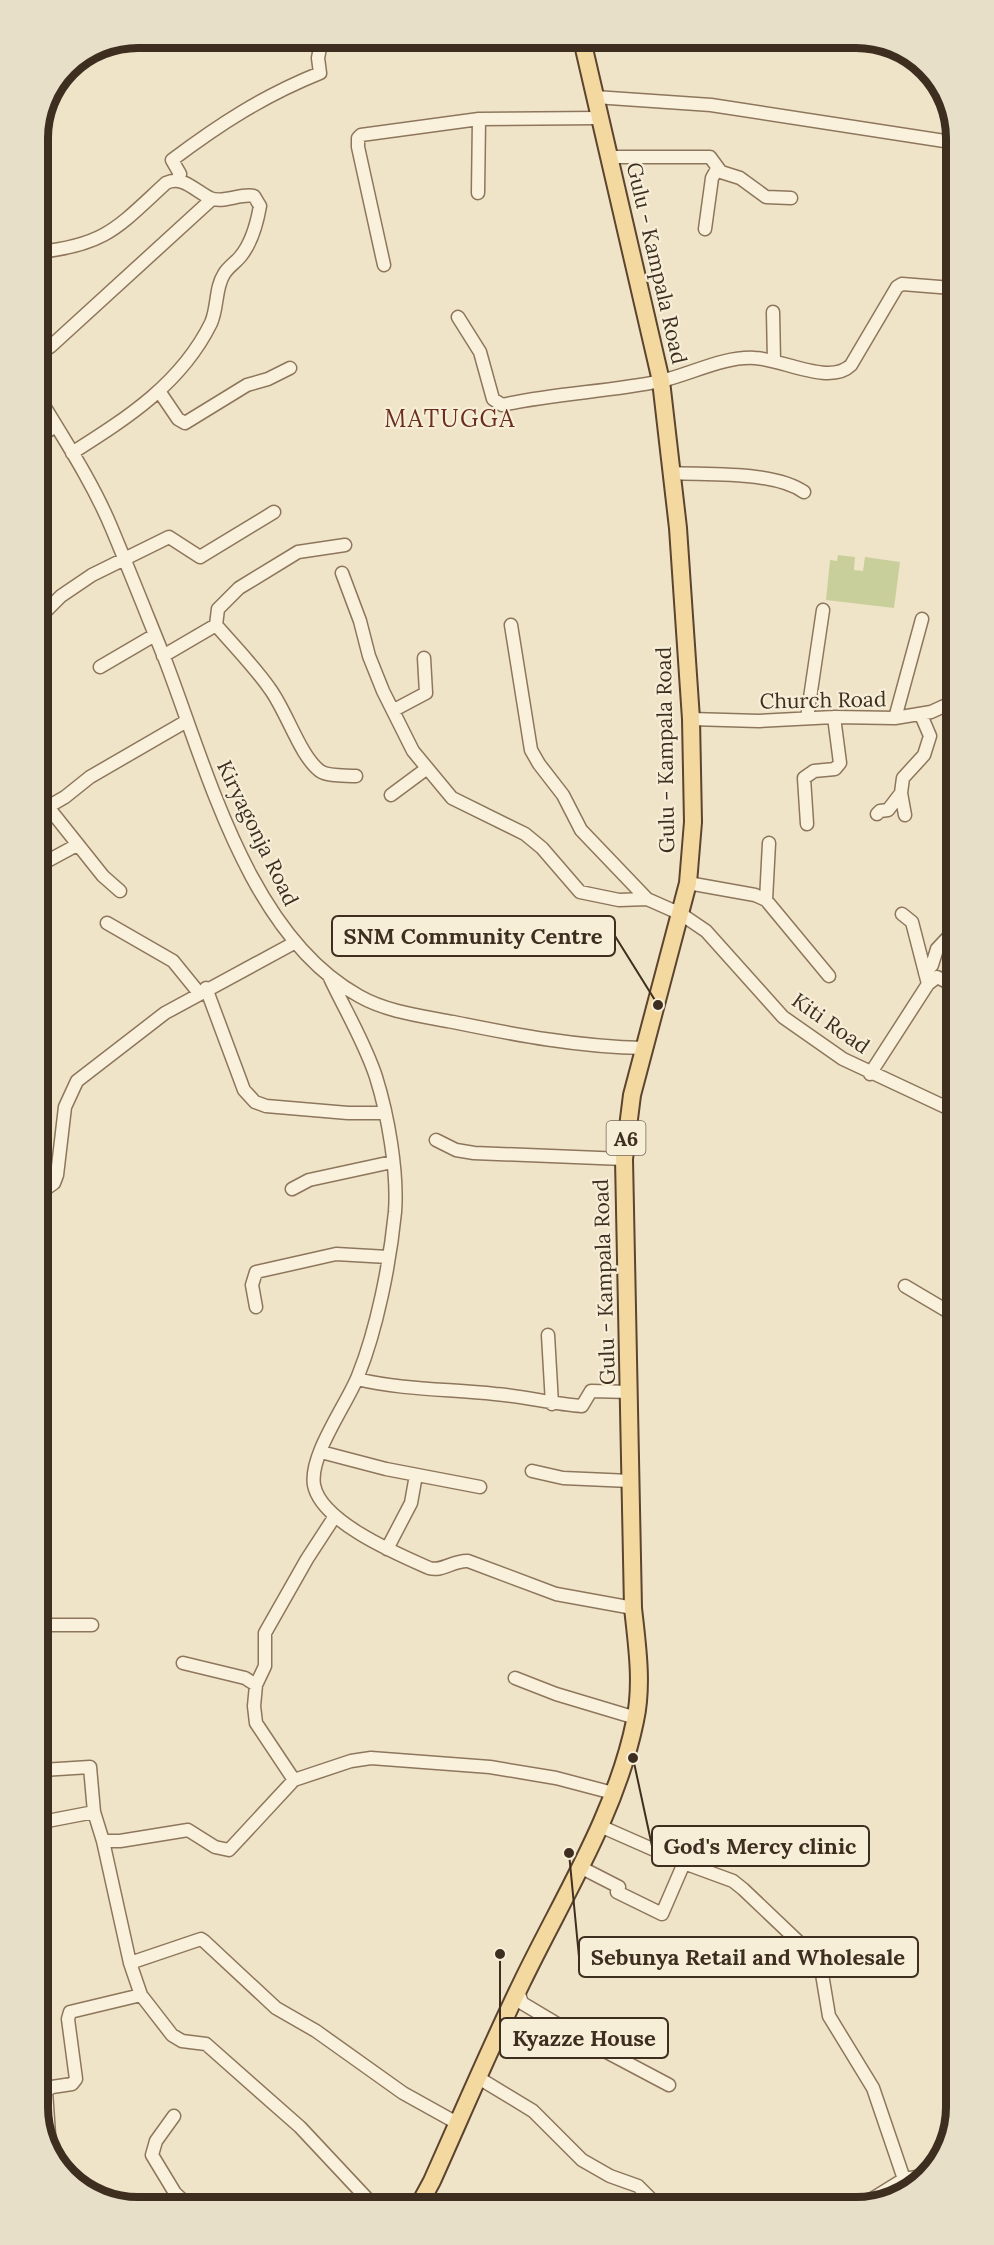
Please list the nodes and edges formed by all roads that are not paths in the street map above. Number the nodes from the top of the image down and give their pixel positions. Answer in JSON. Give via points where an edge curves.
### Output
{"nodes":[{"id":1,"x":320,"y":48,"type":"edge"},
{"id":2,"x":584,"y":48,"type":"edge"},
{"id":3,"x":595,"y":97,"type":"junction"},
{"id":4,"x":599,"y":118,"type":"junction"},
{"id":5,"x":479,"y":119,"type":"junction"},
{"id":6,"x":946,"y":141,"type":"edge"},
{"id":7,"x":609,"y":156,"type":"junction"},
{"id":8,"x":717,"y":169,"type":"junction"},
{"id":9,"x":177,"y":180,"type":"junction"},
{"id":10,"x":478,"y":193,"type":"dead end"},
{"id":11,"x":791,"y":198,"type":"dead end"},
{"id":12,"x":212,"y":199,"type":"junction"},
{"id":13,"x":705,"y":230,"type":"dead end"},
{"id":14,"x":48,"y":251,"type":"edge"},
{"id":15,"x":384,"y":266,"type":"dead end"},
{"id":16,"x":946,"y":288,"type":"edge"},
{"id":17,"x":773,"y":312,"type":"dead end"},
{"id":18,"x":458,"y":317,"type":"dead end"},
{"id":19,"x":48,"y":348,"type":"edge"},
{"id":20,"x":774,"y":361,"type":"junction"},
{"id":21,"x":290,"y":368,"type":"dead end"},
{"id":22,"x":662,"y":381,"type":"junction"},
{"id":23,"x":159,"y":392,"type":"junction"},
{"id":24,"x":48,"y":413,"type":"edge"},
{"id":25,"x":56,"y":426,"type":"junction"},
{"id":26,"x":48,"y":431,"type":"edge"},
{"id":27,"x":72,"y":453,"type":"junction"},
{"id":28,"x":672,"y":473,"type":"junction"},
{"id":29,"x":804,"y":492,"type":"dead end"},
{"id":30,"x":274,"y":512,"type":"dead end"},
{"id":31,"x":345,"y":545,"type":"dead end"},
{"id":32,"x":124,"y":559,"type":"junction"},
{"id":33,"x":342,"y":573,"type":"dead end"},
{"id":34,"x":48,"y":610,"type":"edge"},
{"id":35,"x":823,"y":610,"type":"dead end"},
{"id":36,"x":922,"y":619,"type":"dead end"},
{"id":37,"x":216,"y":625,"type":"junction"},
{"id":38,"x":511,"y":626,"type":"dead end"},
{"id":39,"x":153,"y":636,"type":"junction"},
{"id":40,"x":163,"y":656,"type":"junction"},
{"id":41,"x":424,"y":658,"type":"dead end"},
{"id":42,"x":100,"y":667,"type":"dead end"},
{"id":43,"x":946,"y":705,"type":"edge"},
{"id":44,"x":394,"y":710,"type":"junction"},
{"id":45,"x":921,"y":715,"type":"junction"},
{"id":46,"x":834,"y":717,"type":"junction"},
{"id":47,"x":807,"y":718,"type":"junction"},
{"id":48,"x":896,"y":718,"type":"junction"},
{"id":49,"x":691,"y":719,"type":"junction"},
{"id":50,"x":185,"y":722,"type":"junction"},
{"id":51,"x":426,"y":769,"type":"junction"},
{"id":52,"x":356,"y":776,"type":"dead end"},
{"id":53,"x":901,"y":793,"type":"junction"},
{"id":54,"x":391,"y":795,"type":"dead end"},
{"id":55,"x":48,"y":807,"type":"edge"},
{"id":56,"x":48,"y":814,"type":"edge"},
{"id":57,"x":877,"y":814,"type":"dead end"},
{"id":58,"x":905,"y":815,"type":"dead end"},
{"id":59,"x":807,"y":824,"type":"dead end"},
{"id":60,"x":769,"y":843,"type":"dead end"},
{"id":61,"x":77,"y":845,"type":"junction"},
{"id":62,"x":48,"y":861,"type":"edge"},
{"id":63,"x":688,"y":882,"type":"junction"},
{"id":64,"x":120,"y":891,"type":"dead end"},
{"id":65,"x":646,"y":899,"type":"junction"},
{"id":66,"x":766,"y":900,"type":"junction"},
{"id":67,"x":681,"y":914,"type":"junction"},
{"id":68,"x":902,"y":914,"type":"dead end"},
{"id":69,"x":106,"y":923,"type":"dead end"},
{"id":70,"x":946,"y":939,"type":"edge"},
{"id":71,"x":294,"y":943,"type":"junction"},
{"id":72,"x":329,"y":976,"type":"junction"},
{"id":73,"x":829,"y":976,"type":"dead end"},
{"id":74,"x":927,"y":979,"type":"junction"},
{"id":75,"x":946,"y":982,"type":"edge"},
{"id":76,"x":203,"y":991,"type":"junction"},
{"id":77,"x":644,"y":1048,"type":"junction"},
{"id":78,"x":870,"y":1074,"type":"junction"},
{"id":79,"x":946,"y":1108,"type":"edge"},
{"id":80,"x":383,"y":1113,"type":"junction"},
{"id":81,"x":436,"y":1140,"type":"dead end"},
{"id":82,"x":624,"y":1159,"type":"junction"},
{"id":83,"x":392,"y":1162,"type":"junction"},
{"id":84,"x":48,"y":1187,"type":"edge"},
{"id":85,"x":292,"y":1189,"type":"dead end"},
{"id":86,"x":388,"y":1257,"type":"junction"},
{"id":87,"x":906,"y":1286,"type":"dead end"},
{"id":88,"x":256,"y":1307,"type":"dead end"},
{"id":89,"x":946,"y":1310,"type":"edge"},
{"id":90,"x":548,"y":1335,"type":"dead end"},
{"id":91,"x":357,"y":1379,"type":"junction"},
{"id":92,"x":630,"y":1392,"type":"junction"},
{"id":93,"x":552,"y":1404,"type":"junction"},
{"id":94,"x":321,"y":1452,"type":"junction"},
{"id":95,"x":532,"y":1471,"type":"dead end"},
{"id":96,"x":416,"y":1475,"type":"junction"},
{"id":97,"x":630,"y":1481,"type":"junction"},
{"id":98,"x":480,"y":1487,"type":"dead end"},
{"id":99,"x":335,"y":1516,"type":"junction"},
{"id":100,"x":387,"y":1549,"type":"junction"},
{"id":101,"x":633,"y":1608,"type":"junction"},
{"id":102,"x":48,"y":1625,"type":"edge"},
{"id":103,"x":92,"y":1625,"type":"dead end"},
{"id":104,"x":183,"y":1663,"type":"dead end"},
{"id":105,"x":514,"y":1678,"type":"dead end"},
{"id":106,"x":256,"y":1685,"type":"junction"},
{"id":107,"x":636,"y":1718,"type":"junction"},
{"id":108,"x":48,"y":1770,"type":"edge"},
{"id":109,"x":294,"y":1780,"type":"junction"},
{"id":110,"x":613,"y":1793,"type":"junction"},
{"id":111,"x":94,"y":1812,"type":"junction"},
{"id":112,"x":48,"y":1821,"type":"edge"},
{"id":113,"x":600,"y":1826,"type":"junction"},
{"id":114,"x":102,"y":1841,"type":"junction"},
{"id":115,"x":684,"y":1863,"type":"junction"},
{"id":116,"x":580,"y":1867,"type":"junction"},
{"id":117,"x":130,"y":1963,"type":"junction"},
{"id":118,"x":518,"y":1990,"type":"junction"},
{"id":119,"x":141,"y":1995,"type":"junction"},
{"id":120,"x":477,"y":2077,"type":"junction"},
{"id":121,"x":669,"y":2085,"type":"dead end"},
{"id":122,"x":48,"y":2090,"type":"edge"},
{"id":123,"x":174,"y":2116,"type":"dead end"},
{"id":124,"x":455,"y":2128,"type":"junction"},
{"id":125,"x":911,"y":2178,"type":"edge"},
{"id":126,"x":904,"y":2179,"type":"junction"},
{"id":127,"x":882,"y":2193,"type":"edge"},
{"id":128,"x":179,"y":2197,"type":"edge"},
{"id":129,"x":366,"y":2197,"type":"edge"},
{"id":130,"x":423,"y":2197,"type":"edge"},
{"id":131,"x":433,"y":2197,"type":"edge"},
{"id":132,"x":649,"y":2197,"type":"edge"}],
"edges":[{"from":1,"to":9,"type":"street","via":[[320,73],[243,109],[210,130],[172,160],[180,174]]},
{"from":2,"to":3,"type":"main road","name":"Gulu - Kampala Road","number":"A6"},
{"from":3,"to":4,"type":"main road","name":"Gulu - Kampala Road","number":"A6"},
{"from":3,"to":6,"type":"street","via":[[711,105]]},
{"from":4,"to":5,"type":"street"},
{"from":4,"to":7,"type":"main road","name":"Gulu - Kampala Road","number":"A6"},
{"from":5,"to":10,"type":"street"},
{"from":5,"to":15,"type":"street","via":[[366,133],[358,138]]},
{"from":7,"to":8,"type":"street","via":[[706,156],[713,159]]},
{"from":7,"to":22,"type":"main road","name":"Gulu - Kampala Road","number":"A6"},
{"from":8,"to":11,"type":"street","via":[[740,178],[766,197]]},
{"from":8,"to":13,"type":"street","via":[[712,178]]},
{"from":9,"to":12,"type":"street"},
{"from":9,"to":14,"type":"street","via":[[166,183],[110,233],[73,249]]},
{"from":12,"to":19,"type":"street"},
{"from":12,"to":23,"type":"street","via":[[254,195],[260,206],[257,220],[242,254],[224,273],[211,323],[188,361]]},
{"from":16,"to":20,"type":"street","via":[[902,284],[897,287],[851,365],[840,373]]},
{"from":17,"to":20,"type":"street"},
{"from":18,"to":22,"type":"street","via":[[480,352],[493,399],[502,405]]},
{"from":20,"to":22,"type":"street","via":[[743,358]]},
{"from":21,"to":23,"type":"street","via":[[247,386],[185,423]]},
{"from":22,"to":28,"type":"main road","name":"Gulu - Kampala Road","number":"A6"},
{"from":23,"to":27,"type":"street","via":[[134,414]]},
{"from":24,"to":25,"type":"street","name":"Kiryagonja Road"},
{"from":25,"to":26,"type":"street"},
{"from":25,"to":27,"type":"street","name":"Kiryagonja Road"},
{"from":27,"to":32,"type":"street","name":"Kiryagonja Road","via":[[103,507]]},
{"from":28,"to":29,"type":"street","via":[[769,479]]},
{"from":28,"to":49,"type":"main road","name":"Gulu - Kampala Road","number":"A6"},
{"from":30,"to":32,"type":"street","via":[[200,557],[169,537]]},
{"from":31,"to":37,"type":"street","via":[[298,552],[239,588],[218,609]]},
{"from":32,"to":34,"type":"street","via":[[76,585]]},
{"from":32,"to":39,"type":"street","name":"Kiryagonja Road"},
{"from":33,"to":44,"type":"street","via":[[374,670]]},
{"from":35,"to":47,"type":"street"},
{"from":36,"to":48,"type":"street"},
{"from":37,"to":40,"type":"street"},
{"from":37,"to":52,"type":"street","via":[[271,690],[312,764],[325,774]]},
{"from":38,"to":65,"type":"street","via":[[531,750],[563,795],[581,830]]},
{"from":39,"to":40,"type":"street","name":"Kiryagonja Road"},
{"from":39,"to":42,"type":"street"},
{"from":40,"to":50,"type":"street","name":"Kiryagonja Road"},
{"from":41,"to":44,"type":"street","via":[[426,693]]},
{"from":43,"to":45,"type":"street","name":"Church Road"},
{"from":44,"to":51,"type":"street"},
{"from":45,"to":48,"type":"street","name":"Church Road"},
{"from":45,"to":53,"type":"street","via":[[930,736],[924,754],[903,778]]},
{"from":46,"to":47,"type":"street","name":"Church Road"},
{"from":46,"to":48,"type":"street","name":"Church Road"},
{"from":46,"to":59,"type":"street","via":[[840,763],[835,769],[814,771],[804,778]]},
{"from":47,"to":49,"type":"street","name":"Church Road"},
{"from":49,"to":63,"type":"main road","name":"Gulu - Kampala Road","number":"A6","via":[[693,822]]},
{"from":50,"to":55,"type":"street","via":[[90,777]]},
{"from":50,"to":71,"type":"street","name":"Kiryagonja Road","via":[[251,873]]},
{"from":51,"to":54,"type":"street"},
{"from":51,"to":65,"type":"street","via":[[452,798],[525,834],[580,892],[619,900]]},
{"from":53,"to":57,"type":"street","via":[[888,810]]},
{"from":53,"to":58,"type":"street"},
{"from":56,"to":61,"type":"street"},
{"from":60,"to":66,"type":"street"},
{"from":61,"to":62,"type":"street"},
{"from":61,"to":64,"type":"street"},
{"from":63,"to":66,"type":"street"},
{"from":63,"to":67,"type":"main road","name":"Gulu - Kampala Road","number":"A6"},
{"from":65,"to":67,"type":"street","name":"Kiti Road"},
{"from":66,"to":73,"type":"street"},
{"from":67,"to":77,"type":"main road","name":"Gulu - Kampala Road","number":"A6"},
{"from":67,"to":78,"type":"street","name":"Kiti Road","via":[[706,930],[783,1017],[824,1048]]},
{"from":68,"to":74,"type":"street","via":[[912,922]]},
{"from":69,"to":76,"type":"street","via":[[172,961]]},
{"from":70,"to":74,"type":"street","via":[[937,949]]},
{"from":71,"to":72,"type":"street","name":"Kiryagonja Road"},
{"from":71,"to":76,"type":"street"},
{"from":72,"to":77,"type":"street","name":"Kiryagonja Road","via":[[360,997],[392,1010],[560,1041]]},
{"from":72,"to":80,"type":"street","via":[[376,1077]]},
{"from":74,"to":75,"type":"street","via":[[937,977]]},
{"from":74,"to":78,"type":"street"},
{"from":76,"to":80,"type":"street","via":[[244,1090],[255,1102],[323,1111]]},
{"from":76,"to":84,"type":"street","via":[[165,1013],[77,1081],[65,1107],[57,1175]]},
{"from":77,"to":82,"type":"main road","name":"Gulu - Kampala Road","number":"A6","via":[[632,1095]]},
{"from":78,"to":79,"type":"street","name":"Kiti Road"},
{"from":80,"to":83,"type":"street"},
{"from":81,"to":82,"type":"street","via":[[474,1153]]},
{"from":82,"to":92,"type":"main road","name":"Gulu - Kampala Road","number":"A6"},
{"from":83,"to":85,"type":"street","via":[[309,1180]]},
{"from":83,"to":86,"type":"street","via":[[395,1212]]},
{"from":86,"to":88,"type":"street","via":[[336,1254],[256,1272],[252,1285]]},
{"from":86,"to":91,"type":"street","via":[[373,1332]]},
{"from":87,"to":89,"type":"street"},
{"from":90,"to":93,"type":"street"},
{"from":91,"to":93,"type":"street","via":[[502,1394]]},
{"from":91,"to":94,"type":"street"},
{"from":92,"to":93,"type":"street","via":[[600,1389],[591,1391],[582,1406]]},
{"from":92,"to":97,"type":"main road","name":"Gulu - Kampala Road","number":"A6"},
{"from":94,"to":96,"type":"street"},
{"from":94,"to":99,"type":"street","via":[[314,1484],[322,1502]]},
{"from":95,"to":97,"type":"street","via":[[563,1478]]},
{"from":96,"to":98,"type":"street"},
{"from":96,"to":100,"type":"street","via":[[411,1503]]},
{"from":97,"to":101,"type":"main road","name":"Gulu - Kampala Road","number":"A6"},
{"from":99,"to":100,"type":"street"},
{"from":99,"to":106,"type":"street","via":[[265,1633],[265,1666]]},
{"from":100,"to":101,"type":"street","via":[[435,1570],[468,1561],[556,1594]]},
{"from":101,"to":107,"type":"main road","name":"Gulu - Kampala Road","number":"A6","via":[[639,1671]]},
{"from":102,"to":103,"type":"street"},
{"from":104,"to":106,"type":"street","via":[[245,1678]]},
{"from":105,"to":107,"type":"street"},
{"from":106,"to":109,"type":"street","via":[[256,1723]]},
{"from":107,"to":110,"type":"main road","name":"Gulu - Kampala Road","number":"A6","via":[[626,1761]]},
{"from":108,"to":111,"type":"street","via":[[90,1767]]},
{"from":109,"to":110,"type":"street","via":[[371,1758],[490,1767]]},
{"from":109,"to":114,"type":"street","via":[[228,1850],[188,1830]]},
{"from":110,"to":113,"type":"main road","name":"Gulu - Kampala Road","number":"A6"},
{"from":111,"to":112,"type":"street"},
{"from":111,"to":114,"type":"street"},
{"from":113,"to":115,"type":"street"},
{"from":113,"to":116,"type":"main road","name":"Gulu - Kampala Road","number":"A6"},
{"from":114,"to":117,"type":"street"},
{"from":115,"to":116,"type":"street","via":[[662,1914],[617,1892],[619,1887]]},
{"from":115,"to":126,"type":"street","via":[[733,1881],[821,1968],[829,2016],[873,2088]]},
{"from":116,"to":118,"type":"main road","name":"Gulu - Kampala Road","number":"A6"},
{"from":117,"to":119,"type":"street"},
{"from":117,"to":124,"type":"street","via":[[201,1939],[276,2008],[316,2031]]},
{"from":118,"to":120,"type":"main road","name":"Gulu - Kampala Road","number":"A6"},
{"from":118,"to":121,"type":"street","via":[[522,2003]]},
{"from":119,"to":122,"type":"street","via":[[70,2012],[76,2079],[72,2084]]},
{"from":119,"to":129,"type":"street","via":[[172,2035],[182,2041],[206,2044],[300,2127]]},
{"from":120,"to":124,"type":"main road","name":"Gulu - Kampala Road","number":"A6"},
{"from":120,"to":132,"type":"street","via":[[533,2111],[582,2160],[638,2186]]},
{"from":123,"to":128,"type":"street","via":[[156,2141],[152,2155]]},
{"from":124,"to":130,"type":"main road","name":"Gulu - Kampala Road","number":"A6"},
{"from":124,"to":131,"type":"street","via":[[447,2167]]},
{"from":125,"to":126,"type":"street"},
{"from":126,"to":127,"type":"street"}]}
